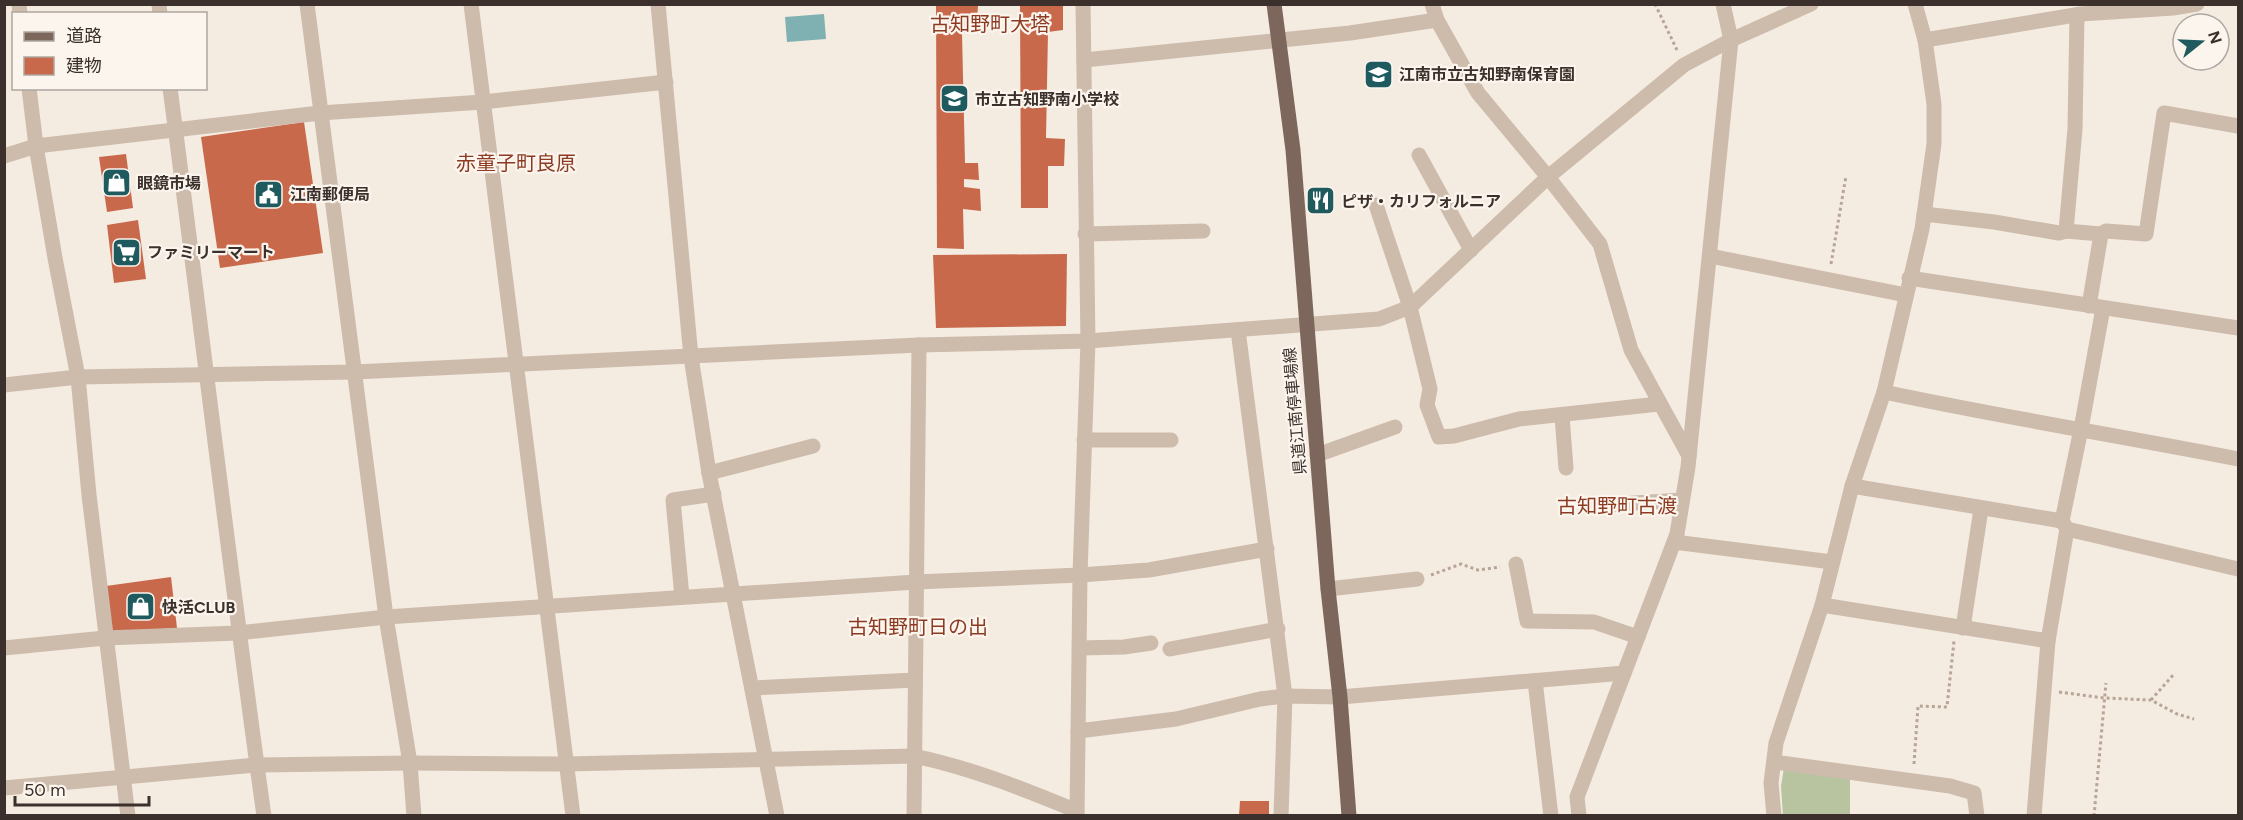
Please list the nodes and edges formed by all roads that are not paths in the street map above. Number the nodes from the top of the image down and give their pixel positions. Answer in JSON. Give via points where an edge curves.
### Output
{"nodes":[{"id":1,"x":307,"y":4,"type":"edge"},
{"id":2,"x":471,"y":4,"type":"edge"},
{"id":3,"x":658,"y":4,"type":"edge"},
{"id":4,"x":1083,"y":4,"type":"edge"},
{"id":5,"x":1274,"y":4,"type":"edge"},
{"id":6,"x":1432,"y":4,"type":"edge"},
{"id":7,"x":1723,"y":4,"type":"edge"},
{"id":8,"x":1811,"y":4,"type":"edge"},
{"id":9,"x":1915,"y":4,"type":"edge"},
{"id":10,"x":2197,"y":4,"type":"edge"},
{"id":11,"x":2080,"y":11,"type":"edge"},
{"id":12,"x":1437,"y":20,"type":"junction"},
{"id":13,"x":1278,"y":39,"type":"junction"},
{"id":14,"x":1731,"y":40,"type":"junction"},
{"id":15,"x":1925,"y":40,"type":"junction"},
{"id":16,"x":1084,"y":60,"type":"junction"},
{"id":17,"x":666,"y":82,"type":"junction"},
{"id":18,"x":29,"y":90,"type":"edge"},
{"id":19,"x":170,"y":90,"type":"edge"},
{"id":20,"x":483,"y":102,"type":"junction"},
{"id":21,"x":320,"y":113,"type":"junction"},
{"id":22,"x":2238,"y":126,"type":"edge"},
{"id":23,"x":176,"y":131,"type":"junction"},
{"id":24,"x":36,"y":146,"type":"junction"},
{"id":25,"x":1419,"y":155,"type":"dead end"},
{"id":26,"x":4,"y":156,"type":"edge"},
{"id":27,"x":1548,"y":177,"type":"junction"},
{"id":28,"x":1376,"y":205,"type":"dead end"},
{"id":29,"x":1924,"y":214,"type":"junction"},
{"id":30,"x":1203,"y":231,"type":"dead end"},
{"id":31,"x":2066,"y":231,"type":"junction"},
{"id":32,"x":1085,"y":234,"type":"junction"},
{"id":33,"x":2101,"y":234,"type":"junction"},
{"id":34,"x":1471,"y":250,"type":"junction"},
{"id":35,"x":1710,"y":256,"type":"junction"},
{"id":36,"x":1909,"y":278,"type":"junction"},
{"id":37,"x":1906,"y":295,"type":"junction"},
{"id":38,"x":1410,"y":307,"type":"junction"},
{"id":39,"x":2096,"y":307,"type":"junction"},
{"id":40,"x":1306,"y":326,"type":"junction"},
{"id":41,"x":2238,"y":328,"type":"edge"},
{"id":42,"x":1238,"y":330,"type":"junction"},
{"id":43,"x":1088,"y":341,"type":"junction"},
{"id":44,"x":919,"y":345,"type":"junction"},
{"id":45,"x":691,"y":357,"type":"junction"},
{"id":46,"x":516,"y":365,"type":"junction"},
{"id":47,"x":355,"y":372,"type":"junction"},
{"id":48,"x":208,"y":374,"type":"junction"},
{"id":49,"x":78,"y":377,"type":"junction"},
{"id":50,"x":4,"y":385,"type":"edge"},
{"id":51,"x":1884,"y":392,"type":"junction"},
{"id":52,"x":1659,"y":404,"type":"junction"},
{"id":53,"x":1562,"y":416,"type":"junction"},
{"id":54,"x":1395,"y":427,"type":"dead end"},
{"id":55,"x":2081,"y":429,"type":"junction"},
{"id":56,"x":1084,"y":440,"type":"junction"},
{"id":57,"x":1171,"y":440,"type":"dead end"},
{"id":58,"x":813,"y":446,"type":"dead end"},
{"id":59,"x":1317,"y":455,"type":"junction"},
{"id":60,"x":1689,"y":456,"type":"junction"},
{"id":61,"x":2238,"y":459,"type":"edge"},
{"id":62,"x":1566,"y":468,"type":"dead end"},
{"id":63,"x":709,"y":472,"type":"junction"},
{"id":64,"x":1852,"y":486,"type":"junction"},
{"id":65,"x":714,"y":494,"type":"junction"},
{"id":66,"x":1682,"y":500,"type":"junction"},
{"id":67,"x":1587,"y":506,"type":"dead end"},
{"id":68,"x":1981,"y":509,"type":"junction"},
{"id":69,"x":2065,"y":525,"type":"junction"},
{"id":70,"x":1674,"y":542,"type":"junction"},
{"id":71,"x":1267,"y":549,"type":"junction"},
{"id":72,"x":1832,"y":562,"type":"junction"},
{"id":73,"x":1516,"y":564,"type":"road end"},
{"id":74,"x":2238,"y":569,"type":"edge"},
{"id":75,"x":1080,"y":575,"type":"junction"},
{"id":76,"x":1417,"y":579,"type":"road end"},
{"id":77,"x":916,"y":582,"type":"junction"},
{"id":78,"x":1328,"y":589,"type":"junction"},
{"id":79,"x":734,"y":594,"type":"junction"},
{"id":80,"x":682,"y":597,"type":"junction"},
{"id":81,"x":1822,"y":604,"type":"junction"},
{"id":82,"x":545,"y":606,"type":"junction"},
{"id":83,"x":386,"y":616,"type":"junction"},
{"id":84,"x":1959,"y":627,"type":"junction"},
{"id":85,"x":1278,"y":630,"type":"junction"},
{"id":86,"x":238,"y":633,"type":"junction"},
{"id":87,"x":1638,"y":637,"type":"junction"},
{"id":88,"x":105,"y":638,"type":"junction"},
{"id":89,"x":2048,"y":641,"type":"junction"},
{"id":90,"x":1151,"y":643,"type":"dead end"},
{"id":91,"x":4,"y":648,"type":"edge"},
{"id":92,"x":1080,"y":648,"type":"junction"},
{"id":93,"x":1170,"y":649,"type":"dead end"},
{"id":94,"x":1624,"y":673,"type":"junction"},
{"id":95,"x":915,"y":680,"type":"junction"},
{"id":96,"x":1535,"y":681,"type":"junction"},
{"id":97,"x":753,"y":688,"type":"junction"},
{"id":98,"x":1285,"y":696,"type":"junction"},
{"id":99,"x":1340,"y":697,"type":"junction"},
{"id":100,"x":1078,"y":731,"type":"junction"},
{"id":101,"x":914,"y":756,"type":"junction"},
{"id":102,"x":767,"y":758,"type":"junction"},
{"id":103,"x":1774,"y":762,"type":"junction"},
{"id":104,"x":410,"y":763,"type":"junction"},
{"id":105,"x":566,"y":764,"type":"junction"},
{"id":106,"x":257,"y":765,"type":"junction"},
{"id":107,"x":123,"y":777,"type":"junction"},
{"id":108,"x":4,"y":788,"type":"edge"},
{"id":109,"x":1077,"y":813,"type":"edge"},
{"id":110,"x":128,"y":816,"type":"edge"},
{"id":111,"x":264,"y":816,"type":"edge"},
{"id":112,"x":414,"y":816,"type":"edge"},
{"id":113,"x":573,"y":816,"type":"edge"},
{"id":114,"x":777,"y":816,"type":"edge"},
{"id":115,"x":914,"y":816,"type":"edge"},
{"id":116,"x":1281,"y":816,"type":"edge"},
{"id":117,"x":1349,"y":816,"type":"edge"},
{"id":118,"x":1551,"y":816,"type":"edge"},
{"id":119,"x":1579,"y":816,"type":"edge"},
{"id":120,"x":1774,"y":816,"type":"edge"},
{"id":121,"x":1977,"y":816,"type":"edge"},
{"id":122,"x":2034,"y":816,"type":"edge"}],
"edges":[{"from":1,"to":21,"type":"street"},
{"from":2,"to":20,"type":"street"},
{"from":3,"to":17,"type":"street"},
{"from":4,"to":16,"type":"street"},
{"from":5,"to":13,"type":"main road","name":"県道江南停車場線"},
{"from":6,"to":12,"type":"street"},
{"from":7,"to":14,"type":"street"},
{"from":8,"to":14,"type":"street"},
{"from":9,"to":15,"type":"street"},
{"from":10,"to":11,"type":"street"},
{"from":11,"to":15,"type":"street"},
{"from":11,"to":31,"type":"street"},
{"from":12,"to":13,"type":"street"},
{"from":12,"to":27,"type":"street","via":[[1478,93]]},
{"from":13,"to":16,"type":"street"},
{"from":13,"to":40,"type":"main road","name":"県道江南停車場線","via":[[1293,150]]},
{"from":14,"to":27,"type":"street","via":[[1684,65]]},
{"from":14,"to":35,"type":"street"},
{"from":15,"to":29,"type":"street","via":[[1935,104]]},
{"from":16,"to":32,"type":"street"},
{"from":17,"to":20,"type":"street"},
{"from":17,"to":45,"type":"street"},
{"from":18,"to":24,"type":"street"},
{"from":19,"to":23,"type":"street"},
{"from":20,"to":21,"type":"street"},
{"from":20,"to":46,"type":"street"},
{"from":21,"to":23,"type":"street"},
{"from":21,"to":47,"type":"street"},
{"from":22,"to":33,"type":"street","via":[[2164,113],[2146,234]]},
{"from":23,"to":24,"type":"street"},
{"from":23,"to":48,"type":"street"},
{"from":24,"to":26,"type":"street"},
{"from":24,"to":49,"type":"street"},
{"from":25,"to":34,"type":"street"},
{"from":27,"to":34,"type":"street"},
{"from":27,"to":52,"type":"street","via":[[1600,244],[1631,350]]},
{"from":28,"to":38,"type":"street"},
{"from":29,"to":31,"type":"street"},
{"from":29,"to":36,"type":"street"},
{"from":30,"to":32,"type":"street"},
{"from":31,"to":33,"type":"street"},
{"from":32,"to":43,"type":"street"},
{"from":33,"to":39,"type":"street"},
{"from":34,"to":38,"type":"street"},
{"from":35,"to":37,"type":"street"},
{"from":35,"to":60,"type":"street"},
{"from":36,"to":37,"type":"street"},
{"from":36,"to":39,"type":"street"},
{"from":37,"to":51,"type":"street"},
{"from":38,"to":40,"type":"street","via":[[1379,319]]},
{"from":38,"to":53,"type":"street","via":[[1430,389],[1427,405],[1439,437],[1519,419]]},
{"from":39,"to":41,"type":"street"},
{"from":39,"to":55,"type":"street"},
{"from":40,"to":42,"type":"street"},
{"from":40,"to":59,"type":"main road","name":"県道江南停車場線"},
{"from":42,"to":43,"type":"street"},
{"from":42,"to":71,"type":"street"},
{"from":43,"to":44,"type":"street"},
{"from":43,"to":56,"type":"street"},
{"from":44,"to":45,"type":"street"},
{"from":44,"to":77,"type":"street"},
{"from":45,"to":46,"type":"street"},
{"from":45,"to":63,"type":"street"},
{"from":46,"to":47,"type":"street"},
{"from":46,"to":82,"type":"street"},
{"from":47,"to":48,"type":"street"},
{"from":47,"to":83,"type":"street"},
{"from":48,"to":49,"type":"street"},
{"from":48,"to":86,"type":"street"},
{"from":49,"to":50,"type":"street"},
{"from":49,"to":88,"type":"street"},
{"from":51,"to":55,"type":"street"},
{"from":51,"to":64,"type":"street"},
{"from":52,"to":53,"type":"street"},
{"from":52,"to":60,"type":"street"},
{"from":53,"to":62,"type":"street"},
{"from":54,"to":59,"type":"street"},
{"from":55,"to":61,"type":"street"},
{"from":55,"to":69,"type":"street"},
{"from":56,"to":57,"type":"street"},
{"from":56,"to":75,"type":"street"},
{"from":58,"to":63,"type":"street"},
{"from":59,"to":78,"type":"main road","name":"県道江南停車場線"},
{"from":60,"to":66,"type":"street"},
{"from":63,"to":65,"type":"street"},
{"from":64,"to":68,"type":"street"},
{"from":64,"to":72,"type":"street"},
{"from":65,"to":79,"type":"street"},
{"from":65,"to":80,"type":"street","via":[[673,500]]},
{"from":66,"to":67,"type":"street"},
{"from":66,"to":70,"type":"street"},
{"from":68,"to":69,"type":"street"},
{"from":68,"to":84,"type":"street"},
{"from":69,"to":74,"type":"street"},
{"from":69,"to":89,"type":"street"},
{"from":70,"to":72,"type":"street"},
{"from":70,"to":87,"type":"street"},
{"from":71,"to":75,"type":"street","via":[[1149,570]]},
{"from":71,"to":85,"type":"street"},
{"from":72,"to":81,"type":"street"},
{"from":73,"to":87,"type":"street","via":[[1527,621],[1594,622]]},
{"from":75,"to":77,"type":"street"},
{"from":75,"to":92,"type":"street"},
{"from":76,"to":78,"type":"street"},
{"from":77,"to":79,"type":"street"},
{"from":77,"to":95,"type":"street"},
{"from":78,"to":99,"type":"main road","name":"県道江南停車場線"},
{"from":79,"to":80,"type":"street"},
{"from":79,"to":97,"type":"street"},
{"from":80,"to":82,"type":"street"},
{"from":81,"to":84,"type":"street"},
{"from":81,"to":103,"type":"street","via":[[1776,743]]},
{"from":82,"to":83,"type":"street"},
{"from":82,"to":105,"type":"street"},
{"from":83,"to":86,"type":"street"},
{"from":83,"to":104,"type":"street"},
{"from":84,"to":89,"type":"street"},
{"from":85,"to":93,"type":"street"},
{"from":85,"to":98,"type":"street"},
{"from":86,"to":88,"type":"street"},
{"from":86,"to":106,"type":"street"},
{"from":87,"to":94,"type":"street"},
{"from":88,"to":91,"type":"street"},
{"from":88,"to":107,"type":"street"},
{"from":89,"to":122,"type":"street"},
{"from":90,"to":92,"type":"street"},
{"from":92,"to":100,"type":"street"},
{"from":94,"to":96,"type":"street"},
{"from":94,"to":119,"type":"street","via":[[1577,798]]},
{"from":95,"to":97,"type":"street"},
{"from":95,"to":101,"type":"street"},
{"from":96,"to":99,"type":"street"},
{"from":96,"to":118,"type":"street"},
{"from":97,"to":102,"type":"street"},
{"from":98,"to":99,"type":"street"},
{"from":98,"to":100,"type":"street","via":[[1176,719]]},
{"from":98,"to":116,"type":"street"},
{"from":99,"to":117,"type":"main road","name":"県道江南停車場線"},
{"from":100,"to":109,"type":"street"},
{"from":101,"to":102,"type":"street"},
{"from":101,"to":109,"type":"street","via":[[1015,785]]},
{"from":101,"to":115,"type":"street"},
{"from":102,"to":105,"type":"street"},
{"from":102,"to":114,"type":"street"},
{"from":103,"to":120,"type":"street"},
{"from":103,"to":121,"type":"street","via":[[1950,786],[1974,793]]},
{"from":104,"to":105,"type":"street"},
{"from":104,"to":106,"type":"street"},
{"from":104,"to":112,"type":"street"},
{"from":105,"to":113,"type":"street"},
{"from":106,"to":107,"type":"street"},
{"from":106,"to":111,"type":"street"},
{"from":107,"to":108,"type":"street"},
{"from":107,"to":110,"type":"street"}]}
